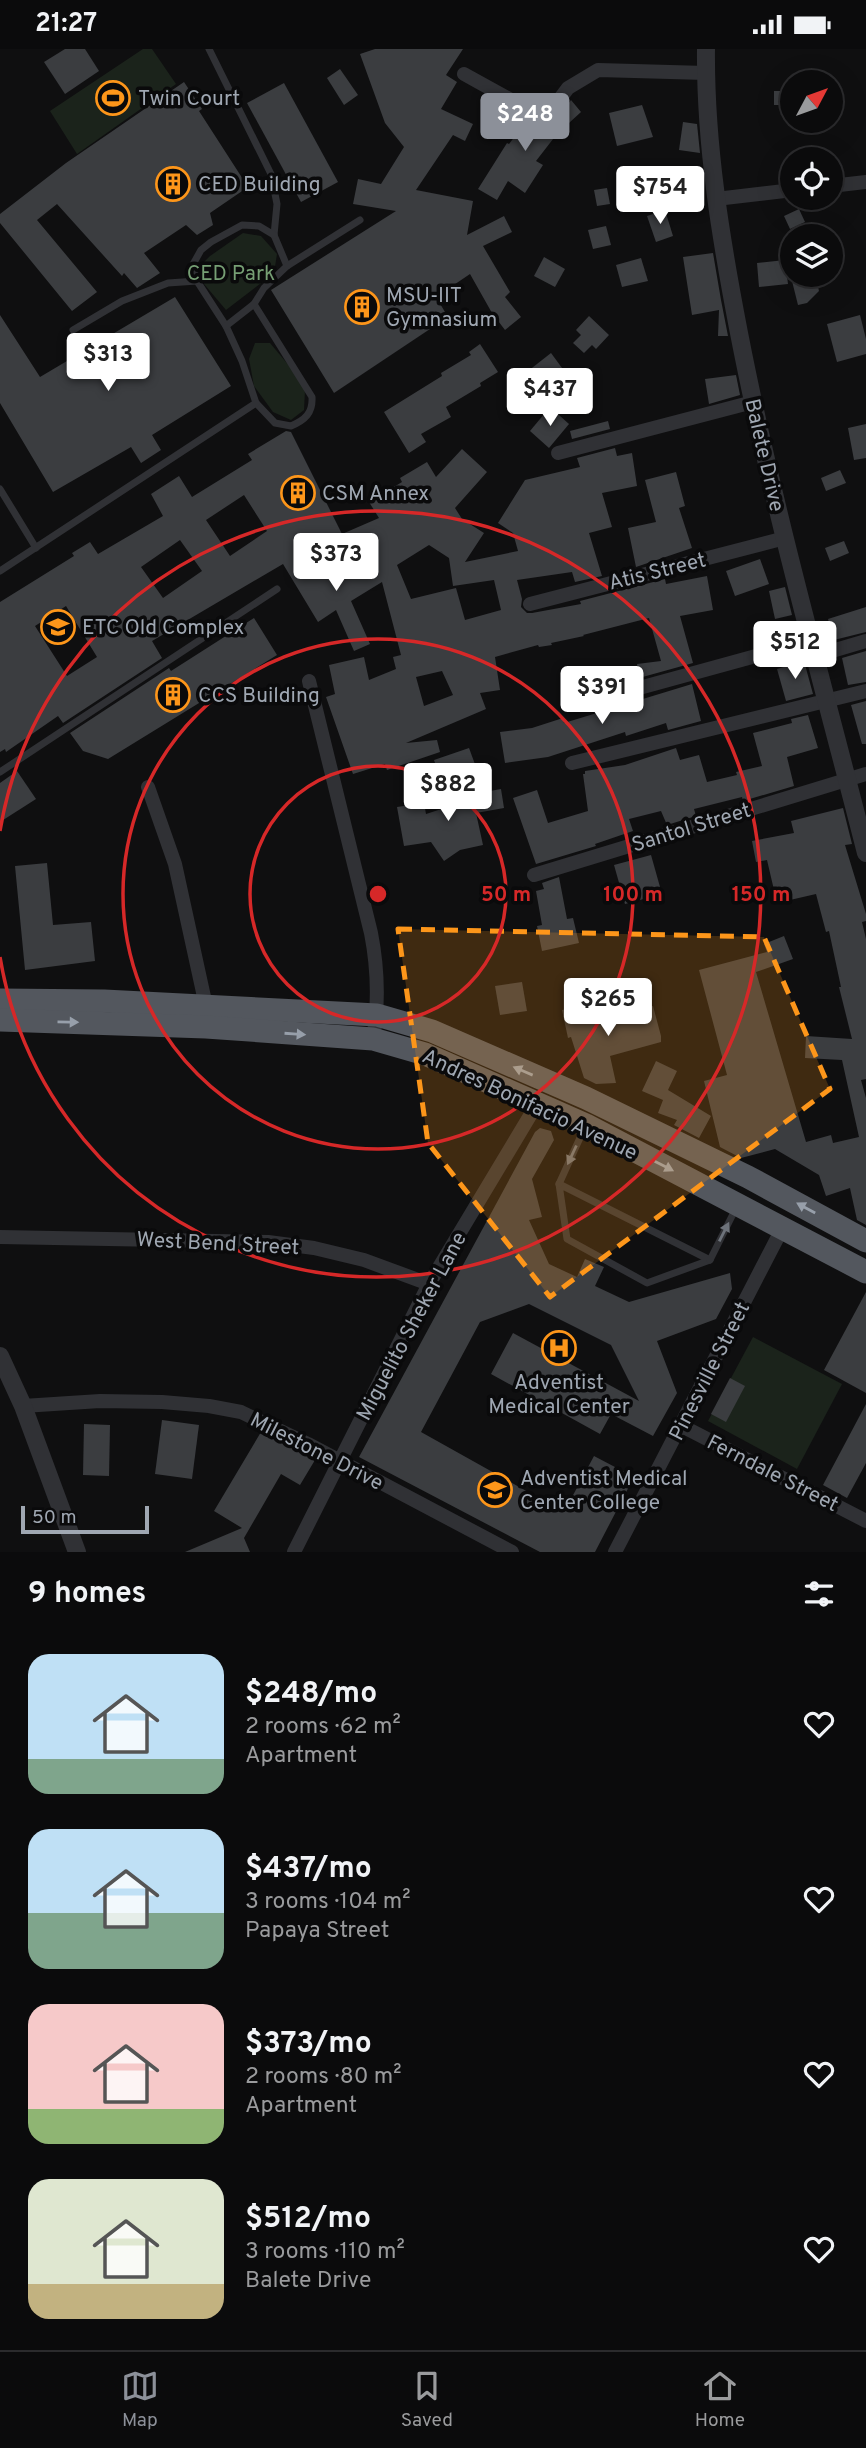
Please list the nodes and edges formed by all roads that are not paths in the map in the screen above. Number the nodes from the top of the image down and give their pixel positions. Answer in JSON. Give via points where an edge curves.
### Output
{"nodes":[{"id":1,"x":209,"y":49,"type":"edge"},
{"id":2,"x":706,"y":49,"type":"edge"},
{"id":3,"x":706,"y":73,"type":"junction"},
{"id":4,"x":464,"y":74,"type":"dead end"},
{"id":5,"x":866,"y":182,"type":"edge"},
{"id":6,"x":843,"y":185,"type":"edge"},
{"id":7,"x":780,"y":192,"type":"edge"},
{"id":8,"x":716,"y":199,"type":"junction"},
{"id":9,"x":360,"y":220,"type":"dead end"},
{"id":10,"x":274,"y":236,"type":"junction"},
{"id":11,"x":287,"y":266,"type":"junction"},
{"id":12,"x":197,"y":281,"type":"junction"},
{"id":13,"x":254,"y":304,"type":"junction"},
{"id":14,"x":226,"y":326,"type":"junction"},
{"id":15,"x":73,"y":330,"type":"dead end"},
{"id":16,"x":256,"y":403,"type":"junction"},
{"id":17,"x":752,"y":403,"type":"junction"},
{"id":18,"x":558,"y":453,"type":"dead end"},
{"id":19,"x":0,"y":489,"type":"edge"},
{"id":20,"x":785,"y":538,"type":"junction"},
{"id":21,"x":36,"y":548,"type":"junction"},
{"id":22,"x":0,"y":571,"type":"edge"},
{"id":23,"x":277,"y":589,"type":"dead end"},
{"id":24,"x":530,"y":604,"type":"dead end"},
{"id":25,"x":866,"y":641,"type":"edge"},
{"id":26,"x":813,"y":648,"type":"junction"},
{"id":27,"x":309,"y":681,"type":"dead end"},
{"id":28,"x":866,"y":691,"type":"edge"},
{"id":29,"x":828,"y":701,"type":"junction"},
{"id":30,"x":581,"y":704,"type":"dead end"},
{"id":31,"x":572,"y":763,"type":"dead end"},
{"id":32,"x":0,"y":772,"type":"edge"},
{"id":33,"x":866,"y":774,"type":"edge"},
{"id":34,"x":847,"y":779,"type":"junction"},
{"id":35,"x":148,"y":787,"type":"dead end"},
{"id":36,"x":866,"y":853,"type":"edge"},
{"id":37,"x":534,"y":875,"type":"dead end"},
{"id":38,"x":0,"y":1000,"type":"edge"},
{"id":39,"x":206,"y":1006,"type":"junction"},
{"id":40,"x":377,"y":1015,"type":"junction"},
{"id":41,"x":0,"y":1020,"type":"edge"},
{"id":42,"x":373,"y":1039,"type":"junction"},
{"id":43,"x":537,"y":1104,"type":"junction"},
{"id":44,"x":586,"y":1125,"type":"junction"},
{"id":45,"x":559,"y":1184,"type":"junction"},
{"id":46,"x":739,"y":1203,"type":"junction"},
{"id":47,"x":783,"y":1227,"type":"junction"},
{"id":48,"x":0,"y":1237,"type":"edge"},
{"id":49,"x":866,"y":1241,"type":"edge"},
{"id":50,"x":710,"y":1260,"type":"junction"},
{"id":51,"x":866,"y":1272,"type":"edge"},
{"id":52,"x":429,"y":1285,"type":"junction"},
{"id":53,"x":0,"y":1356,"type":"edge"},
{"id":54,"x":23,"y":1406,"type":"junction"},
{"id":55,"x":680,"y":1425,"type":"junction"},
{"id":56,"x":339,"y":1461,"type":"junction"},
{"id":57,"x":866,"y":1521,"type":"edge"},
{"id":58,"x":78,"y":1552,"type":"edge"},
{"id":59,"x":294,"y":1552,"type":"edge"},
{"id":60,"x":512,"y":1552,"type":"edge"},
{"id":61,"x":615,"y":1552,"type":"edge"}],
"edges":[{"from":1,"to":10,"type":"lane","via":[[271,174],[277,204]]},
{"from":2,"to":3,"type":"street","name":"Balete Drive"},
{"from":3,"to":4,"type":"street","via":[[598,70],[540,112]]},
{"from":3,"to":8,"type":"street","name":"Balete Drive"},
{"from":5,"to":6,"type":"street"},
{"from":7,"to":8,"type":"street"},
{"from":8,"to":17,"type":"street","name":"Balete Drive"},
{"from":9,"to":11,"type":"lane"},
{"from":10,"to":11,"type":"lane"},
{"from":10,"to":12,"type":"lane","via":[[259,226],[242,225],[211,242],[192,266]]},
{"from":11,"to":13,"type":"lane"},
{"from":12,"to":14,"type":"lane"},
{"from":12,"to":15,"type":"lane","via":[[168,283],[122,301]]},
{"from":13,"to":14,"type":"lane"},
{"from":13,"to":16,"type":"lane","via":[[312,397],[313,408],[300,422],[285,426],[275,423]]},
{"from":14,"to":16,"type":"lane"},
{"from":16,"to":21,"type":"lane"},
{"from":17,"to":18,"type":"street"},
{"from":17,"to":20,"type":"street","name":"Balete Drive"},
{"from":19,"to":21,"type":"lane"},
{"from":20,"to":24,"type":"street","name":"Atis Street"},
{"from":20,"to":26,"type":"street","name":"Balete Drive"},
{"from":21,"to":22,"type":"lane"},
{"from":23,"to":32,"type":"lane"},
{"from":25,"to":26,"type":"street"},
{"from":26,"to":29,"type":"street","name":"Balete Drive"},
{"from":26,"to":30,"type":"street"},
{"from":27,"to":40,"type":"street","via":[[371,933],[377,966]]},
{"from":28,"to":29,"type":"street"},
{"from":29,"to":31,"type":"street"},
{"from":29,"to":34,"type":"street","name":"Balete Drive"},
{"from":33,"to":34,"type":"street","name":"Santol Street"},
{"from":34,"to":36,"type":"street","name":"Balete Drive"},
{"from":34,"to":37,"type":"street","name":"Santol Street"},
{"from":35,"to":39,"type":"street","via":[[175,864]]},
{"from":38,"to":39,"type":"highway","name":"Andres Bonifacio Avenue"},
{"from":39,"to":40,"type":"highway","name":"Andres Bonifacio Avenue"},
{"from":40,"to":42,"type":"street"},
{"from":49,"to":40,"type":"highway","name":"Andres Bonifacio Avenue","one_way":true,"via":[[586,1098],[432,1031]]},
{"from":41,"to":42,"type":"highway","name":"Andres Bonifacio Avenue","one_way":true},
{"from":42,"to":43,"type":"highway","name":"Andres Bonifacio Avenue","via":[[425,1054]]},
{"from":43,"to":44,"type":"highway","name":"Andres Bonifacio Avenue"},
{"from":43,"to":52,"type":"street","name":"Miguelito Sheker Lane"},
{"from":44,"to":45,"type":"lane","one_way":true},
{"from":44,"to":46,"type":"highway","name":"Andres Bonifacio Avenue","one_way":true},
{"from":45,"to":50,"type":"lane"},
{"from":45,"to":50,"type":"lane","via":[[567,1239],[647,1283]]},
{"from":46,"to":47,"type":"highway","name":"Andres Bonifacio Avenue"},
{"from":50,"to":46,"type":"lane","one_way":true},
{"from":47,"to":51,"type":"highway","name":"Andres Bonifacio Avenue"},
{"from":47,"to":55,"type":"street","name":"Pinesville Street"},
{"from":48,"to":52,"type":"street","name":"West Bend Street","via":[[268,1242],[364,1260]]},
{"from":52,"to":56,"type":"street","name":"Miguelito Sheker Lane"},
{"from":53,"to":54,"type":"street"},
{"from":54,"to":56,"type":"street","name":"Milestone Drive","via":[[100,1401],[209,1406],[241,1412]]},
{"from":54,"to":58,"type":"street"},
{"from":55,"to":57,"type":"street","name":"Ferndale Street"},
{"from":55,"to":61,"type":"street","name":"Pinesville Street"},
{"from":56,"to":59,"type":"street","name":"Miguelito Sheker Lane"},
{"from":56,"to":60,"type":"street","name":"Milestone Drive"}]}
